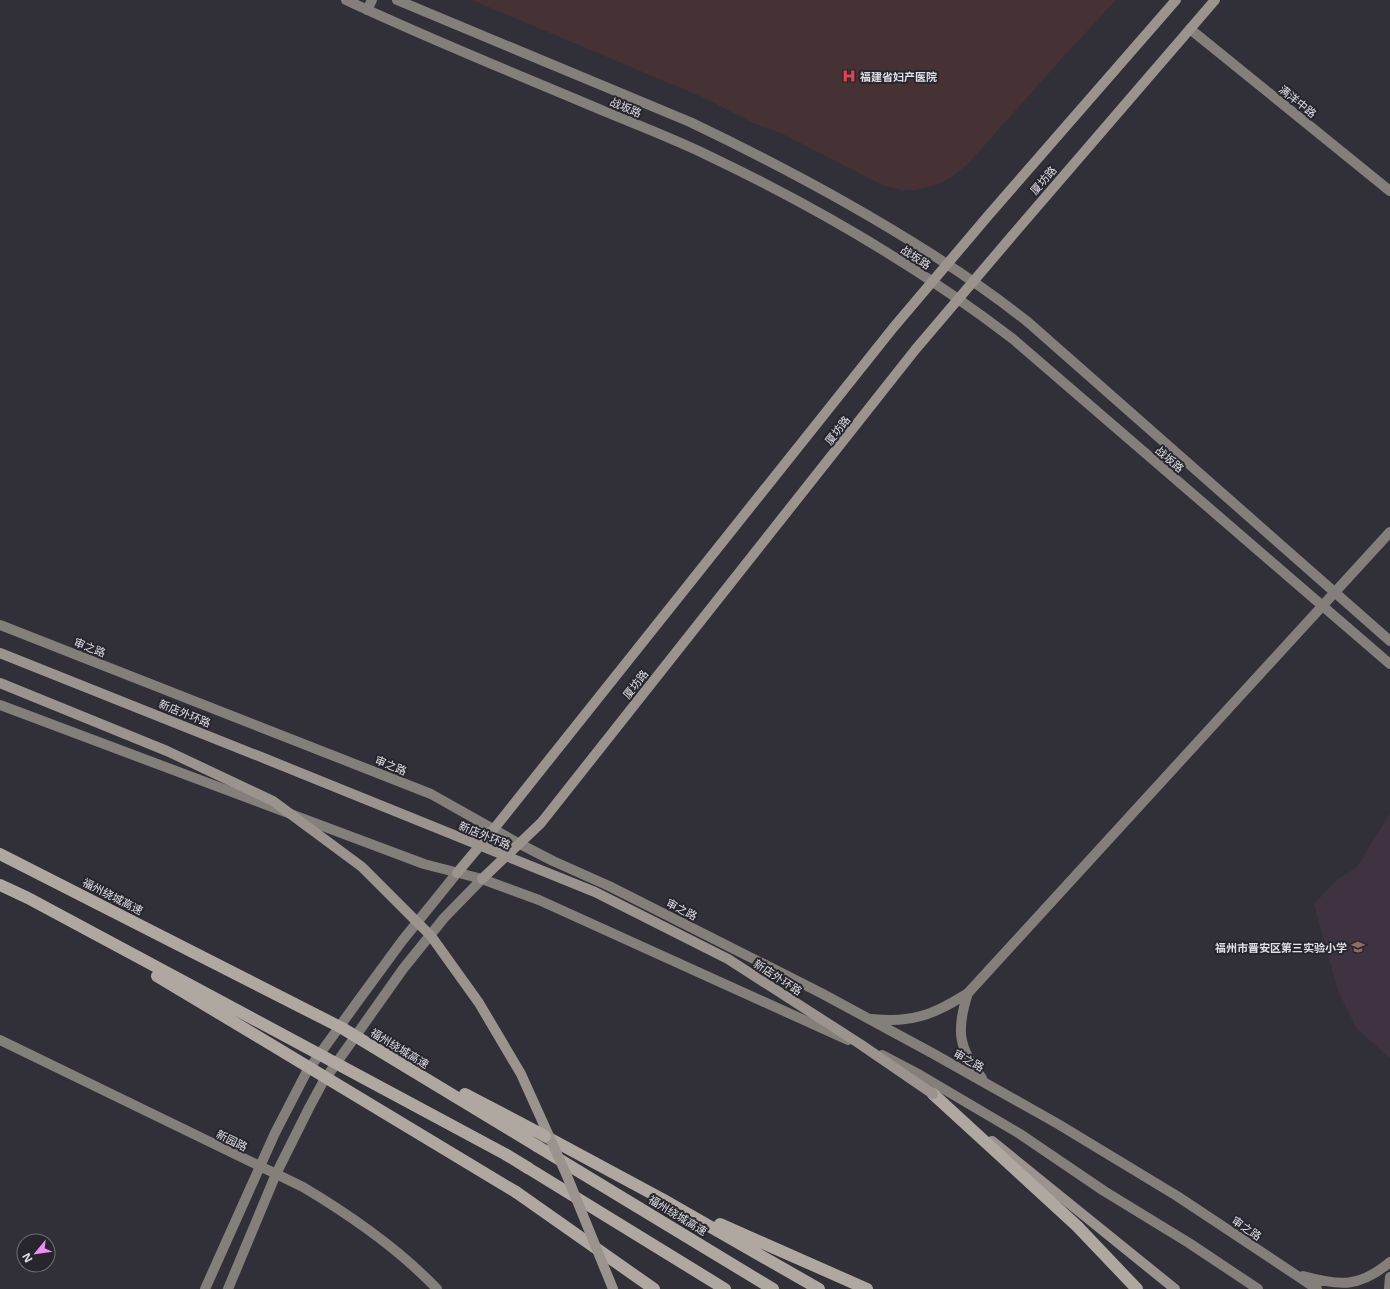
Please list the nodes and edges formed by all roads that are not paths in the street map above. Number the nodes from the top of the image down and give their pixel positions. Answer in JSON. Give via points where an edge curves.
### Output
{"nodes":[{"id":1,"x":346,"y":0,"type":"edge"},
{"id":2,"x":372,"y":0,"type":"edge"},
{"id":3,"x":397,"y":0,"type":"edge"},
{"id":4,"x":1176,"y":0,"type":"edge"},
{"id":5,"x":1215,"y":0,"type":"edge"},
{"id":6,"x":367,"y":10,"type":"junction"},
{"id":7,"x":1190,"y":29,"type":"junction"},
{"id":8,"x":1390,"y":191,"type":"edge"},
{"id":9,"x":947,"y":264,"type":"junction"},
{"id":10,"x":974,"y":281,"type":"junction"},
{"id":11,"x":932,"y":282,"type":"junction"},
{"id":12,"x":958,"y":299,"type":"junction"},
{"id":13,"x":1390,"y":532,"type":"edge"},
{"id":14,"x":1334,"y":593,"type":"junction"},
{"id":15,"x":1322,"y":605,"type":"junction"},
{"id":16,"x":0,"y":625,"type":"edge"},
{"id":17,"x":1390,"y":641,"type":"edge"},
{"id":18,"x":0,"y":653,"type":"edge"},
{"id":19,"x":1390,"y":664,"type":"edge"},
{"id":20,"x":0,"y":683,"type":"edge"},
{"id":21,"x":0,"y":705,"type":"edge"},
{"id":22,"x":493,"y":830,"type":"junction"},
{"id":23,"x":518,"y":844,"type":"junction"},
{"id":24,"x":0,"y":854,"type":"edge"},
{"id":25,"x":457,"y":873,"type":"junction"},
{"id":26,"x":482,"y":879,"type":"junction"},
{"id":27,"x":0,"y":885,"type":"edge"},
{"id":28,"x":28,"y":898,"type":"junction"},
{"id":29,"x":968,"y":993,"type":"junction"},
{"id":30,"x":869,"y":1019,"type":"junction"},
{"id":31,"x":342,"y":1028,"type":"junction"},
{"id":32,"x":0,"y":1040,"type":"edge"},
{"id":33,"x":987,"y":1084,"type":"junction"},
{"id":34,"x":934,"y":1094,"type":"junction"},
{"id":35,"x":260,"y":1167,"type":"junction"},
{"id":36,"x":276,"y":1174,"type":"junction"},
{"id":37,"x":662,"y":1198,"type":"junction"},
{"id":38,"x":1390,"y":1262,"type":"edge"},
{"id":39,"x":1295,"y":1274,"type":"junction"},
{"id":40,"x":1390,"y":1277,"type":"edge"},
{"id":41,"x":205,"y":1289,"type":"edge"},
{"id":42,"x":228,"y":1289,"type":"edge"},
{"id":43,"x":437,"y":1289,"type":"edge"},
{"id":44,"x":612,"y":1289,"type":"edge"},
{"id":45,"x":654,"y":1289,"type":"edge"},
{"id":46,"x":725,"y":1289,"type":"edge"},
{"id":47,"x":773,"y":1289,"type":"edge"},
{"id":48,"x":819,"y":1289,"type":"edge"},
{"id":49,"x":867,"y":1289,"type":"edge"},
{"id":50,"x":1137,"y":1289,"type":"edge"},
{"id":51,"x":1175,"y":1289,"type":"edge"},
{"id":52,"x":1258,"y":1289,"type":"edge"},
{"id":53,"x":1317,"y":1289,"type":"edge"},
{"id":54,"x":1388,"y":1289,"type":"edge"}],
"edges":[{"from":1,"to":6,"type":"main road","name":"战坂路"},
{"from":2,"to":6,"type":"main road"},
{"from":3,"to":9,"type":"main road","name":"战坂路","via":[[721,136],[868,214]]},
{"from":4,"to":9,"type":"main road","name":"厦坊路"},
{"from":5,"to":7,"type":"main road","name":"厦坊路"},
{"from":6,"to":11,"type":"main road","name":"战坂路","via":[[688,146],[738,170],[804,204]]},
{"from":7,"to":8,"type":"main road","name":"满洋中路"},
{"from":7,"to":10,"type":"main road","name":"厦坊路"},
{"from":9,"to":10,"type":"main road","name":"战坂路"},
{"from":9,"to":11,"type":"main road","name":"厦坊路"},
{"from":10,"to":12,"type":"main road","name":"厦坊路"},
{"from":10,"to":14,"type":"main road","name":"战坂路","via":[[1029,323]]},
{"from":11,"to":12,"type":"main road","name":"战坂路"},
{"from":11,"to":22,"type":"main road","name":"厦坊路"},
{"from":12,"to":15,"type":"main road","name":"战坂路","via":[[1013,340]]},
{"from":12,"to":23,"type":"main road","name":"厦坊路","via":[[540,823]]},
{"from":13,"to":14,"type":"main road"},
{"from":14,"to":15,"type":"main road"},
{"from":14,"to":17,"type":"main road","name":"战坂路"},
{"from":15,"to":19,"type":"main road","name":"战坂路"},
{"from":15,"to":29,"type":"main road"},
{"from":16,"to":22,"type":"main road","name":"审之路","via":[[431,794]]},
{"from":18,"to":34,"type":"main road","name":"新店外环路","bridge":true,"via":[[595,892],[728,959]]},
{"from":20,"to":44,"type":"main road","bridge":true,"via":[[167,751],[273,802],[367,872],[431,936],[479,1004],[517,1068],[567,1176]]},
{"from":21,"to":25,"type":"main road","via":[[424,864]]},
{"from":22,"to":23,"type":"main road","name":"审之路"},
{"from":22,"to":25,"type":"main road","name":"厦坊路"},
{"from":23,"to":26,"type":"main road","name":"厦坊路"},
{"from":23,"to":30,"type":"main road","name":"审之路","via":[[609,886]]},
{"from":24,"to":31,"type":"highway","name":"福州绕城高速","bridge":true},
{"from":25,"to":26,"type":"main road"},
{"from":25,"to":35,"type":"main road","via":[[402,941],[306,1073]]},
{"from":26,"to":36,"type":"main road","via":[[425,941],[348,1045],[323,1082]]},
{"from":26,"to":52,"type":"main road","via":[[539,900],[902,1065],[1020,1134]]},
{"from":27,"to":28,"type":"highway","bridge":true},
{"from":28,"to":45,"type":"highway","bridge":true,"via":[[516,1192]]},
{"from":28,"to":46,"type":"highway","bridge":true,"via":[[491,1146]]},
{"from":29,"to":30,"type":"main road","via":[[948,1006],[928,1014],[906,1019]]},
{"from":29,"to":33,"type":"main road","via":[[963,1007],[962,1046],[972,1065]]},
{"from":30,"to":33,"type":"main road","name":"审之路"},
{"from":31,"to":37,"type":"highway","bridge":true},
{"from":31,"to":47,"type":"highway","name":"福州绕城高速","bridge":true},
{"from":32,"to":35,"type":"main road","name":"新园路"},
{"from":33,"to":39,"type":"main road","name":"审之路","via":[[1177,1196]]},
{"from":34,"to":50,"type":"highway","via":[[1077,1226]]},
{"from":34,"to":51,"type":"main road","name":"新店外环路"},
{"from":35,"to":36,"type":"main road","name":"新园路"},
{"from":35,"to":41,"type":"main road"},
{"from":36,"to":42,"type":"main road"},
{"from":36,"to":43,"type":"main road","name":"新园路","via":[[303,1187],[362,1226]]},
{"from":37,"to":48,"type":"highway"},
{"from":37,"to":49,"type":"highway"},
{"from":38,"to":39,"type":"main road","via":[[1372,1275],[1351,1283],[1323,1281]]},
{"from":39,"to":53,"type":"main road","name":"审之路"},
{"from":40,"to":54,"type":"main road"}]}
